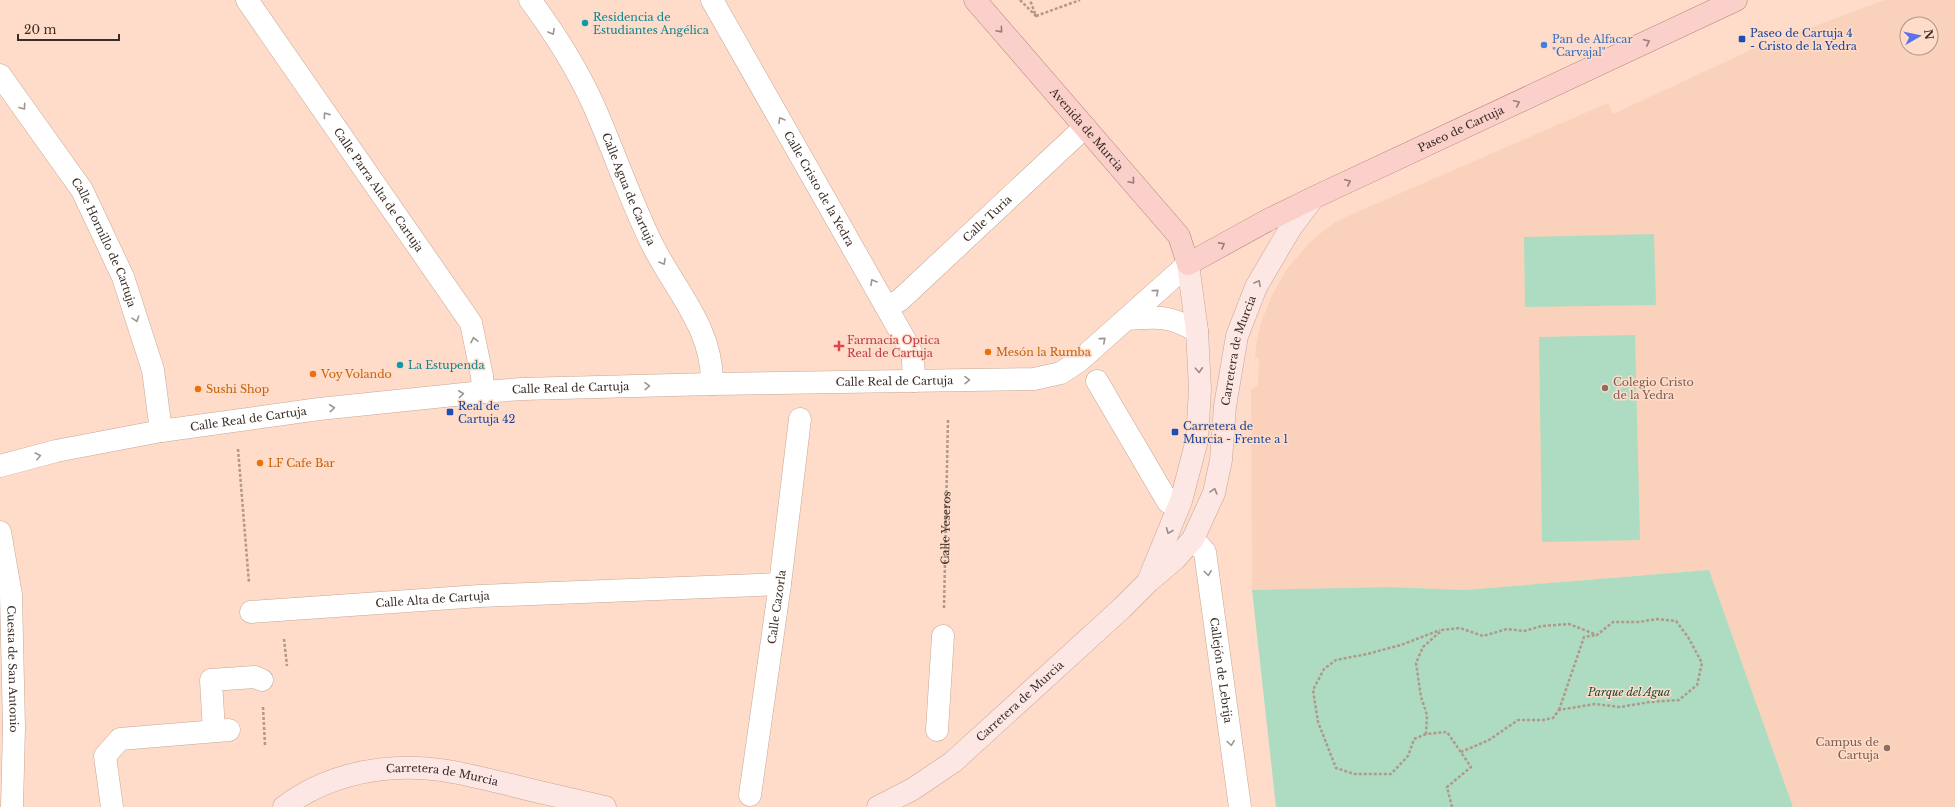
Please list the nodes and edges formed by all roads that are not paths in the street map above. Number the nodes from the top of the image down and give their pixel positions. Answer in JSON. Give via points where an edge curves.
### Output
{"nodes":[{"id":1,"x":247,"y":0,"type":"edge"},
{"id":2,"x":530,"y":0,"type":"edge"},
{"id":3,"x":712,"y":0,"type":"edge"},
{"id":4,"x":975,"y":0,"type":"edge"},
{"id":5,"x":1736,"y":0,"type":"edge"},
{"id":6,"x":0,"y":75,"type":"edge"},
{"id":7,"x":1085,"y":127,"type":"junction"},
{"id":8,"x":1313,"y":198,"type":"junction"},
{"id":9,"x":1188,"y":264,"type":"junction"},
{"id":10,"x":887,"y":307,"type":"junction"},
{"id":11,"x":1128,"y":319,"type":"junction"},
{"id":12,"x":1197,"y":331,"type":"junction"},
{"id":13,"x":914,"y":381,"type":"junction"},
{"id":14,"x":1097,"y":382,"type":"dead end"},
{"id":15,"x":712,"y":384,"type":"junction"},
{"id":16,"x":483,"y":392,"type":"junction"},
{"id":17,"x":800,"y":419,"type":"dead end"},
{"id":18,"x":161,"y":431,"type":"junction"},
{"id":19,"x":1197,"y":440,"type":"junction"},
{"id":20,"x":0,"y":466,"type":"edge"},
{"id":21,"x":1168,"y":502,"type":"dead end"},
{"id":22,"x":0,"y":532,"type":"edge"},
{"id":23,"x":1193,"y":539,"type":"junction"},
{"id":24,"x":1149,"y":581,"type":"junction"},
{"id":25,"x":780,"y":584,"type":"junction"},
{"id":26,"x":251,"y":612,"type":"road end"},
{"id":27,"x":943,"y":636,"type":"road end"},
{"id":28,"x":262,"y":680,"type":"dead end"},
{"id":29,"x":937,"y":730,"type":"dead end"},
{"id":30,"x":750,"y":795,"type":"dead end"},
{"id":31,"x":8,"y":802,"type":"edge"},
{"id":32,"x":112,"y":807,"type":"edge"},
{"id":33,"x":284,"y":807,"type":"edge"},
{"id":34,"x":605,"y":807,"type":"edge"},
{"id":35,"x":878,"y":807,"type":"edge"},
{"id":36,"x":1240,"y":807,"type":"edge"}],
"edges":[{"from":16,"to":1,"type":"street","name":"Calle Parra Alta de Cartuja","one_way":true,"via":[[471,323]]},
{"from":2,"to":15,"type":"street","name":"Calle Agua de Cartuja","one_way":true,"via":[[549,25],[592,102],[653,246],[703,332],[712,367]]},
{"from":10,"to":3,"type":"street","name":"Calle Cristo de la Yedra","one_way":true},
{"from":4,"to":7,"type":"main road","name":"Avenida de Murcia","one_way":true},
{"from":8,"to":5,"type":"main road","name":"Paseo de Cartuja","one_way":true},
{"from":6,"to":18,"type":"street","name":"Calle Hornillo de Cartuja","one_way":true,"via":[[82,190],[123,277],[152,370]]},
{"from":7,"to":9,"type":"main road","name":"Avenida de Murcia","one_way":true,"via":[[1179,236]]},
{"from":7,"to":10,"type":"street","name":"Calle Turia","via":[[900,300]]},
{"from":9,"to":8,"type":"main road","name":"Paseo de Cartuja","one_way":true},
{"from":23,"to":8,"type":"main road","name":"Carretera de Murcia","one_way":true,"via":[[1214,493],[1221,460],[1224,413],[1237,336],[1256,287],[1290,229]]},
{"from":11,"to":9,"type":"street","name":"Calle Real de Cartuja","one_way":true,"via":[[1141,304]]},
{"from":9,"to":12,"type":"main road","name":"Carretera de Murcia"},
{"from":10,"to":13,"type":"street","name":"Calle Cristo de la Yedra","via":[[909,347],[913,359]]},
{"from":11,"to":12,"type":"street","via":[[1163,317]]},
{"from":13,"to":11,"type":"street","name":"Calle Real de Cartuja","one_way":true,"via":[[1034,379],[1061,373]]},
{"from":12,"to":19,"type":"main road","name":"Carretera de Murcia","one_way":true,"via":[[1200,389]]},
{"from":13,"to":15,"type":"street","name":"Calle Real de Cartuja"},
{"from":14,"to":21,"type":"street"},
{"from":16,"to":15,"type":"street","name":"Calle Real de Cartuja","one_way":true},
{"from":18,"to":16,"type":"street","name":"Calle Real de Cartuja","one_way":true,"via":[[319,409]]},
{"from":17,"to":25,"type":"street","name":"Calle Cazorla"},
{"from":20,"to":18,"type":"street","name":"Calle Real de Cartuja","one_way":true,"via":[[56,451]]},
{"from":19,"to":23,"type":"main road","name":"Carretera de Murcia","via":[[1204,463]]},
{"from":19,"to":24,"type":"main road","name":"Carretera de Murcia","one_way":true,"via":[[1181,502]]},
{"from":22,"to":31,"type":"street","name":"Cuesta de San Antonio","via":[[11,595],[14,727]]},
{"from":23,"to":24,"type":"main road","name":"Carretera de Murcia","via":[[1175,559]]},
{"from":23,"to":36,"type":"street","name":"Callejón de Lebrija","one_way":true,"via":[[1205,552]]},
{"from":24,"to":35,"type":"main road","name":"Carretera de Murcia","via":[[953,762],[913,789]]},
{"from":25,"to":26,"type":"street","name":"Calle Alta de Cartuja","via":[[480,596]]},
{"from":25,"to":30,"type":"street","name":"Calle Cazorla"},
{"from":27,"to":29,"type":"street"},
{"from":28,"to":32,"type":"street","via":[[255,677],[211,680],[222,731],[120,740],[105,756]]},
{"from":33,"to":34,"type":"main road","name":"Carretera de Murcia","via":[[308,790],[342,777],[385,769],[419,768],[459,774]]}]}
